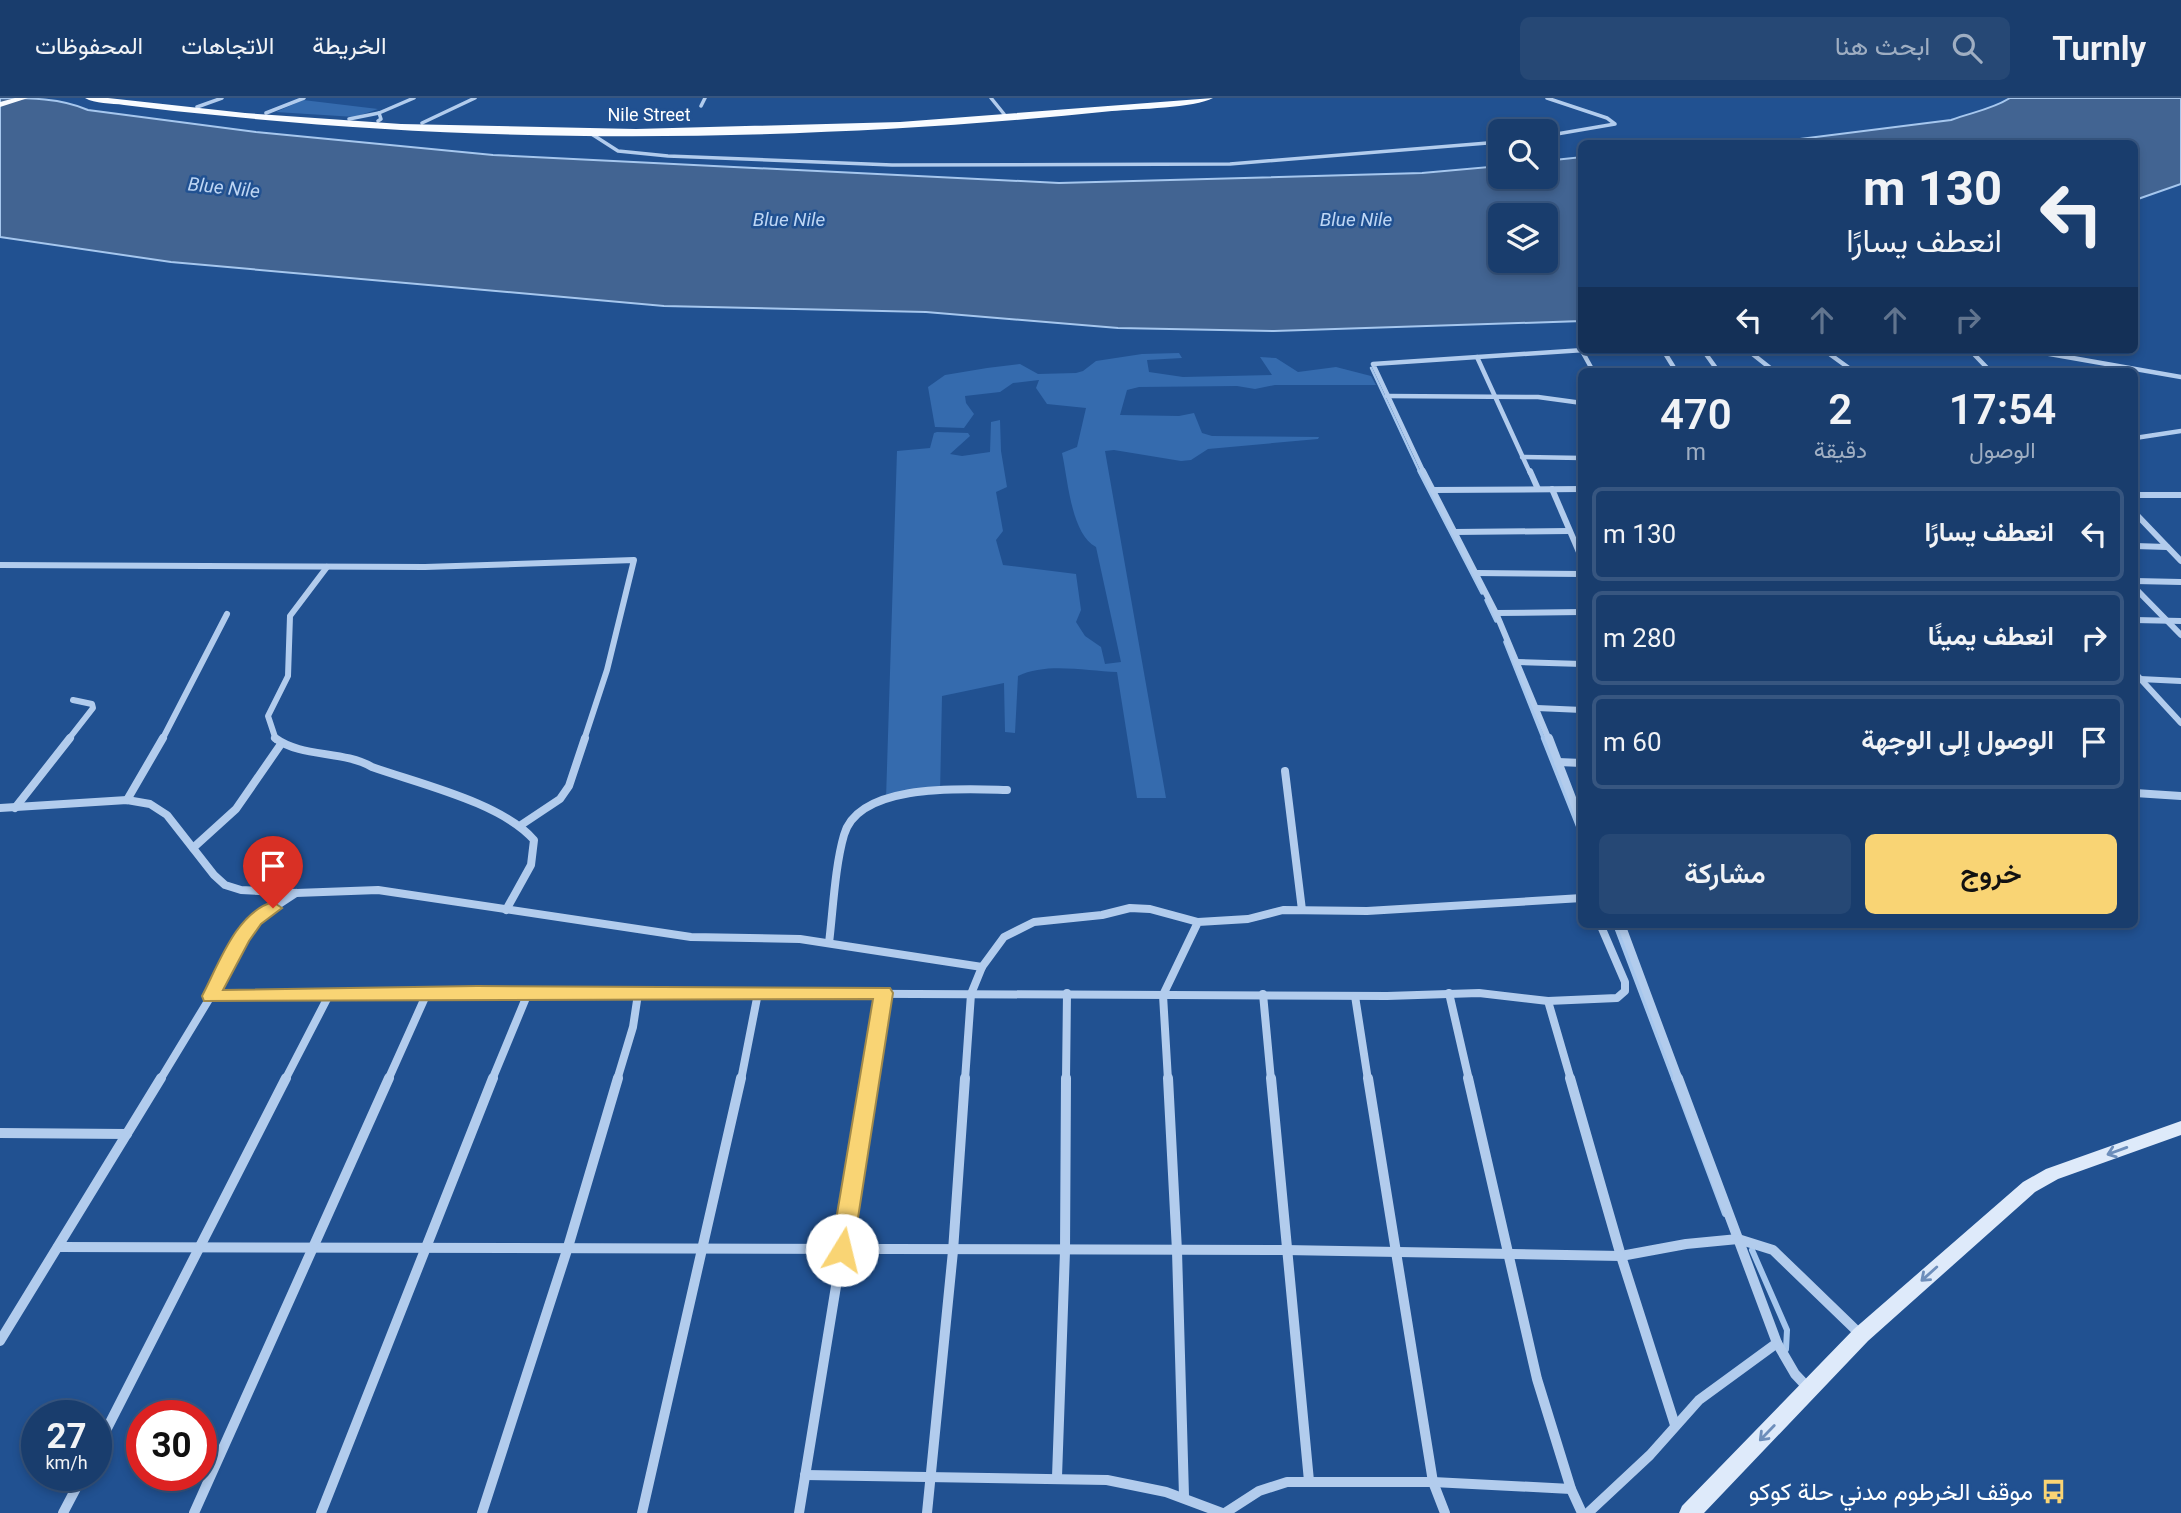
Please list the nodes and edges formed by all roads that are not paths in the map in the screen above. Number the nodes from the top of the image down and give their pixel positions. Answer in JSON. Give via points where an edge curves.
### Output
{"nodes":[{"id":1,"x":16,"y":98,"type":"edge"},
{"id":2,"x":24,"y":98,"type":"edge"},
{"id":3,"x":89,"y":98,"type":"edge"},
{"id":4,"x":117,"y":98,"type":"edge"},
{"id":5,"x":222,"y":98,"type":"edge"},
{"id":6,"x":304,"y":98,"type":"edge"},
{"id":7,"x":414,"y":98,"type":"edge"},
{"id":8,"x":475,"y":98,"type":"edge"},
{"id":9,"x":705,"y":98,"type":"edge"},
{"id":10,"x":991,"y":98,"type":"edge"},
{"id":11,"x":1175,"y":98,"type":"edge"},
{"id":12,"x":1209,"y":98,"type":"edge"},
{"id":13,"x":1547,"y":98,"type":"edge"},
{"id":14,"x":0,"y":104,"type":"edge"},
{"id":15,"x":701,"y":106,"type":"dead end"},
{"id":16,"x":197,"y":107,"type":"junction"},
{"id":17,"x":266,"y":113,"type":"junction"},
{"id":18,"x":1004,"y":114,"type":"junction"},
{"id":19,"x":379,"y":117,"type":"junction"},
{"id":20,"x":947,"y":120,"type":"junction"},
{"id":21,"x":422,"y":123,"type":"junction"},
{"id":22,"x":648,"y":129,"type":"junction"},
{"id":23,"x":593,"y":131,"type":"junction"},
{"id":24,"x":1558,"y":134,"type":"edge"},
{"id":25,"x":1488,"y":143,"type":"edge"},
{"id":26,"x":1578,"y":350,"type":"edge"},
{"id":27,"x":1753,"y":354,"type":"edge"},
{"id":28,"x":1830,"y":354,"type":"edge"},
{"id":29,"x":1974,"y":354,"type":"edge"},
{"id":30,"x":2050,"y":354,"type":"edge"},
{"id":31,"x":1476,"y":357,"type":"junction"},
{"id":32,"x":1770,"y":368,"type":"edge"},
{"id":33,"x":1849,"y":368,"type":"edge"},
{"id":34,"x":1987,"y":368,"type":"edge"},
{"id":35,"x":2130,"y":368,"type":"edge"},
{"id":36,"x":2138,"y":369,"type":"edge"},
{"id":37,"x":2181,"y":377,"type":"edge"},
{"id":38,"x":1387,"y":396,"type":"junction"},
{"id":39,"x":1494,"y":396,"type":"junction"},
{"id":40,"x":1578,"y":402,"type":"edge"},
{"id":41,"x":2181,"y":431,"type":"edge"},
{"id":42,"x":2138,"y":438,"type":"edge"},
{"id":43,"x":1522,"y":457,"type":"junction"},
{"id":44,"x":1578,"y":458,"type":"edge"},
{"id":45,"x":1538,"y":489,"type":"junction"},
{"id":46,"x":1552,"y":489,"type":"junction"},
{"id":47,"x":1578,"y":489,"type":"edge"},
{"id":48,"x":1433,"y":490,"type":"junction"},
{"id":49,"x":2138,"y":495,"type":"edge"},
{"id":50,"x":2181,"y":495,"type":"edge"},
{"id":51,"x":2138,"y":516,"type":"edge"},
{"id":52,"x":1569,"y":531,"type":"junction"},
{"id":53,"x":1454,"y":532,"type":"junction"},
{"id":54,"x":2138,"y":546,"type":"edge"},
{"id":55,"x":2167,"y":547,"type":"junction"},
{"id":56,"x":1578,"y":550,"type":"edge"},
{"id":57,"x":2181,"y":561,"type":"edge"},
{"id":58,"x":0,"y":565,"type":"edge"},
{"id":59,"x":327,"y":568,"type":"junction"},
{"id":60,"x":1476,"y":573,"type":"junction"},
{"id":61,"x":1578,"y":574,"type":"edge"},
{"id":62,"x":2138,"y":581,"type":"edge"},
{"id":63,"x":2181,"y":582,"type":"edge"},
{"id":64,"x":2138,"y":591,"type":"edge"},
{"id":65,"x":1496,"y":612,"type":"junction"},
{"id":66,"x":1578,"y":612,"type":"edge"},
{"id":67,"x":227,"y":614,"type":"dead end"},
{"id":68,"x":2138,"y":621,"type":"edge"},
{"id":69,"x":2168,"y":621,"type":"junction"},
{"id":70,"x":2181,"y":621,"type":"edge"},
{"id":71,"x":2181,"y":635,"type":"edge"},
{"id":72,"x":1517,"y":662,"type":"junction"},
{"id":73,"x":1578,"y":664,"type":"edge"},
{"id":74,"x":2138,"y":679,"type":"edge"},
{"id":75,"x":2181,"y":681,"type":"edge"},
{"id":76,"x":73,"y":700,"type":"dead end"},
{"id":77,"x":1537,"y":708,"type":"junction"},
{"id":78,"x":1578,"y":709,"type":"edge"},
{"id":79,"x":2181,"y":723,"type":"edge"},
{"id":80,"x":281,"y":744,"type":"junction"},
{"id":81,"x":1558,"y":762,"type":"junction"},
{"id":82,"x":1578,"y":763,"type":"edge"},
{"id":83,"x":1284,"y":771,"type":"dead end"},
{"id":84,"x":1007,"y":790,"type":"dead end"},
{"id":85,"x":2138,"y":793,"type":"edge"},
{"id":86,"x":2181,"y":796,"type":"edge"},
{"id":87,"x":127,"y":800,"type":"junction"},
{"id":88,"x":0,"y":808,"type":"edge"},
{"id":89,"x":15,"y":808,"type":"junction"},
{"id":90,"x":1578,"y":814,"type":"edge"},
{"id":91,"x":522,"y":825,"type":"junction"},
{"id":92,"x":193,"y":848,"type":"junction"},
{"id":93,"x":296,"y":893,"type":"junction"},
{"id":94,"x":1578,"y":898,"type":"edge"},
{"id":95,"x":506,"y":910,"type":"junction"},
{"id":96,"x":1302,"y":910,"type":"junction"},
{"id":97,"x":1198,"y":922,"type":"junction"},
{"id":98,"x":1602,"y":928,"type":"edge"},
{"id":99,"x":1622,"y":928,"type":"edge"},
{"id":100,"x":828,"y":943,"type":"junction"},
{"id":101,"x":982,"y":967,"type":"junction"},
{"id":102,"x":427,"y":993,"type":"junction"},
{"id":103,"x":528,"y":993,"type":"junction"},
{"id":104,"x":758,"y":993,"type":"junction"},
{"id":105,"x":884,"y":993,"type":"junction"},
{"id":106,"x":1067,"y":993,"type":"junction"},
{"id":107,"x":1449,"y":993,"type":"junction"},
{"id":108,"x":971,"y":994,"type":"junction"},
{"id":109,"x":1263,"y":994,"type":"junction"},
{"id":110,"x":330,"y":995,"type":"junction"},
{"id":111,"x":638,"y":995,"type":"junction"},
{"id":112,"x":1163,"y":995,"type":"junction"},
{"id":113,"x":211,"y":996,"type":"junction"},
{"id":114,"x":1355,"y":996,"type":"junction"},
{"id":115,"x":1548,"y":1001,"type":"junction"},
{"id":116,"x":2181,"y":1128,"type":"edge"},
{"id":117,"x":0,"y":1133,"type":"edge"},
{"id":118,"x":127,"y":1134,"type":"junction"},
{"id":119,"x":1738,"y":1239,"type":"junction"},
{"id":120,"x":58,"y":1247,"type":"junction"},
{"id":121,"x":202,"y":1247,"type":"junction"},
{"id":122,"x":313,"y":1247,"type":"junction"},
{"id":123,"x":424,"y":1248,"type":"junction"},
{"id":124,"x":568,"y":1248,"type":"junction"},
{"id":125,"x":701,"y":1248,"type":"junction"},
{"id":126,"x":842,"y":1250,"type":"junction"},
{"id":127,"x":1285,"y":1250,"type":"junction"},
{"id":128,"x":953,"y":1251,"type":"junction"},
{"id":129,"x":1065,"y":1251,"type":"junction"},
{"id":130,"x":1177,"y":1251,"type":"junction"},
{"id":131,"x":1397,"y":1252,"type":"junction"},
{"id":132,"x":1511,"y":1255,"type":"junction"},
{"id":133,"x":1621,"y":1256,"type":"junction"},
{"id":134,"x":1861,"y":1335,"type":"junction"},
{"id":135,"x":0,"y":1341,"type":"edge"},
{"id":136,"x":1777,"y":1343,"type":"junction"},
{"id":137,"x":1809,"y":1389,"type":"junction"},
{"id":138,"x":112,"y":1419,"type":"edge"},
{"id":139,"x":1675,"y":1425,"type":"junction"},
{"id":140,"x":805,"y":1475,"type":"junction"},
{"id":141,"x":930,"y":1477,"type":"junction"},
{"id":142,"x":1057,"y":1477,"type":"junction"},
{"id":143,"x":1308,"y":1481,"type":"junction"},
{"id":144,"x":1433,"y":1482,"type":"junction"},
{"id":145,"x":1571,"y":1489,"type":"junction"},
{"id":146,"x":75,"y":1491,"type":"edge"},
{"id":147,"x":1184,"y":1496,"type":"junction"},
{"id":148,"x":63,"y":1513,"type":"edge"},
{"id":149,"x":194,"y":1513,"type":"edge"},
{"id":150,"x":321,"y":1513,"type":"edge"},
{"id":151,"x":482,"y":1513,"type":"edge"},
{"id":152,"x":642,"y":1513,"type":"edge"},
{"id":153,"x":799,"y":1513,"type":"edge"},
{"id":154,"x":927,"y":1513,"type":"edge"},
{"id":155,"x":1223,"y":1513,"type":"edge"},
{"id":156,"x":1445,"y":1513,"type":"edge"},
{"id":157,"x":1582,"y":1513,"type":"edge"},
{"id":158,"x":1588,"y":1513,"type":"edge"},
{"id":159,"x":1690,"y":1513,"type":"edge"}],
"edges":[{"from":1,"to":14,"type":"main road"},
{"from":2,"to":14,"type":"main road"},
{"from":3,"to":23,"type":"main road","name":"Nile Street","via":[[311,121]]},
{"from":4,"to":16,"type":"main road","name":"Nile Street"},
{"from":5,"to":16,"type":"street"},
{"from":6,"to":17,"type":"street"},
{"from":7,"to":19,"type":"street"},
{"from":8,"to":21,"type":"street"},
{"from":9,"to":15,"type":"street"},
{"from":10,"to":18,"type":"street"},
{"from":11,"to":18,"type":"main road","name":"Nile Street"},
{"from":12,"to":20,"type":"main road","name":"Nile Street"},
{"from":13,"to":24,"type":"street","via":[[1615,124]]},
{"from":16,"to":17,"type":"main road","name":"Nile Street"},
{"from":17,"to":19,"type":"main road","name":"Nile Street"},
{"from":18,"to":20,"type":"main road","name":"Nile Street"},
{"from":19,"to":21,"type":"main road","name":"Nile Street"},
{"from":20,"to":22,"type":"main road","name":"Nile Street"},
{"from":21,"to":22,"type":"main road","name":"Nile Street"},
{"from":22,"to":23,"type":"main road","name":"Nile Street"},
{"from":23,"to":25,"type":"street","via":[[590,133],[618,151],[745,161],[892,165],[1230,164]]},
{"from":26,"to":31,"type":"street"},
{"from":27,"to":32,"type":"street"},
{"from":28,"to":33,"type":"street"},
{"from":29,"to":34,"type":"street"},
{"from":30,"to":35,"type":"street"},
{"from":31,"to":38,"type":"street","via":[[1373,364]]},
{"from":31,"to":39,"type":"street"},
{"from":36,"to":37,"type":"street"},
{"from":38,"to":39,"type":"street"},
{"from":38,"to":48,"type":"street"},
{"from":39,"to":40,"type":"street"},
{"from":39,"to":43,"type":"street"},
{"from":41,"to":42,"type":"street"},
{"from":43,"to":44,"type":"street"},
{"from":43,"to":45,"type":"street"},
{"from":45,"to":46,"type":"street"},
{"from":45,"to":48,"type":"street"},
{"from":46,"to":47,"type":"street"},
{"from":46,"to":52,"type":"street"},
{"from":48,"to":53,"type":"street"},
{"from":49,"to":50,"type":"street"},
{"from":51,"to":55,"type":"street"},
{"from":52,"to":53,"type":"street"},
{"from":52,"to":56,"type":"street"},
{"from":53,"to":60,"type":"street"},
{"from":54,"to":55,"type":"street"},
{"from":55,"to":57,"type":"street"},
{"from":58,"to":59,"type":"street"},
{"from":59,"to":80,"type":"street","via":[[288,622],[290,667],[268,716]]},
{"from":59,"to":91,"type":"street","via":[[634,560],[607,670],[569,786],[560,799]]},
{"from":60,"to":61,"type":"street"},
{"from":60,"to":65,"type":"street"},
{"from":62,"to":63,"type":"street"},
{"from":64,"to":69,"type":"street"},
{"from":65,"to":66,"type":"street"},
{"from":65,"to":72,"type":"street"},
{"from":67,"to":87,"type":"street"},
{"from":68,"to":69,"type":"street"},
{"from":69,"to":70,"type":"street"},
{"from":69,"to":71,"type":"street"},
{"from":72,"to":73,"type":"street"},
{"from":72,"to":77,"type":"street"},
{"from":74,"to":75,"type":"street"},
{"from":74,"to":79,"type":"street"},
{"from":76,"to":89,"type":"street","via":[[88,702],[93,708]]},
{"from":77,"to":78,"type":"street"},
{"from":77,"to":81,"type":"street"},
{"from":80,"to":91,"type":"street","via":[[356,758]]},
{"from":80,"to":92,"type":"street","via":[[236,809]]},
{"from":81,"to":82,"type":"street"},
{"from":81,"to":90,"type":"street"},
{"from":83,"to":96,"type":"street"},
{"from":84,"to":100,"type":"street","via":[[898,795],[858,813],[844,833]]},
{"from":85,"to":86,"type":"street"},
{"from":87,"to":89,"type":"street"},
{"from":87,"to":92,"type":"street","via":[[160,809]]},
{"from":88,"to":89,"type":"street"},
{"from":91,"to":95,"type":"street","via":[[534,840],[531,865]]},
{"from":92,"to":93,"type":"street","via":[[225,885]]},
{"from":93,"to":95,"type":"street","via":[[378,890]]},
{"from":93,"to":113,"type":"street","via":[[255,920]]},
{"from":94,"to":96,"type":"street","via":[[1367,911]]},
{"from":95,"to":100,"type":"street","via":[[691,937]]},
{"from":96,"to":97,"type":"street"},
{"from":97,"to":101,"type":"street","via":[[1130,908],[1034,922],[1004,937]]},
{"from":97,"to":112,"type":"street"},
{"from":98,"to":115,"type":"street","via":[[1625,991],[1617,998]]},
{"from":99,"to":119,"type":"street"},
{"from":100,"to":101,"type":"street"},
{"from":101,"to":108,"type":"street"},
{"from":102,"to":103,"type":"street"},
{"from":102,"to":110,"type":"street"},
{"from":102,"to":122,"type":"street"},
{"from":103,"to":111,"type":"street"},
{"from":103,"to":123,"type":"street"},
{"from":104,"to":105,"type":"street"},
{"from":104,"to":111,"type":"street"},
{"from":104,"to":125,"type":"street"},
{"from":105,"to":108,"type":"street"},
{"from":105,"to":126,"type":"street"},
{"from":106,"to":108,"type":"street"},
{"from":106,"to":112,"type":"street"},
{"from":106,"to":129,"type":"street"},
{"from":107,"to":114,"type":"street"},
{"from":107,"to":115,"type":"street"},
{"from":107,"to":132,"type":"street"},
{"from":108,"to":128,"type":"street"},
{"from":109,"to":112,"type":"street"},
{"from":109,"to":114,"type":"street"},
{"from":109,"to":127,"type":"street"},
{"from":110,"to":113,"type":"street"},
{"from":110,"to":121,"type":"street"},
{"from":111,"to":124,"type":"street","via":[[633,1027]]},
{"from":112,"to":130,"type":"street"},
{"from":113,"to":118,"type":"street"},
{"from":114,"to":131,"type":"street"},
{"from":115,"to":133,"type":"street"},
{"from":116,"to":134,"type":"main road","one_way":true,"via":[[2052,1174],[2029,1187]]},
{"from":117,"to":118,"type":"street"},
{"from":118,"to":120,"type":"street"},
{"from":119,"to":133,"type":"street"},
{"from":119,"to":134,"type":"street","via":[[1773,1250]]},
{"from":119,"to":136,"type":"street"},
{"from":120,"to":121,"type":"street"},
{"from":120,"to":135,"type":"street"},
{"from":121,"to":122,"type":"street"},
{"from":121,"to":138,"type":"street"},
{"from":122,"to":123,"type":"street"},
{"from":122,"to":149,"type":"street"},
{"from":123,"to":124,"type":"street"},
{"from":123,"to":150,"type":"street"},
{"from":124,"to":125,"type":"street"},
{"from":124,"to":151,"type":"street"},
{"from":125,"to":126,"type":"street"},
{"from":125,"to":152,"type":"street"},
{"from":126,"to":128,"type":"street"},
{"from":126,"to":140,"type":"street"},
{"from":127,"to":130,"type":"street"},
{"from":127,"to":131,"type":"street"},
{"from":127,"to":143,"type":"street"},
{"from":128,"to":129,"type":"street"},
{"from":128,"to":141,"type":"street"},
{"from":129,"to":130,"type":"street"},
{"from":129,"to":142,"type":"street"},
{"from":130,"to":147,"type":"street"},
{"from":131,"to":132,"type":"street"},
{"from":131,"to":144,"type":"street"},
{"from":132,"to":133,"type":"street"},
{"from":132,"to":145,"type":"street","via":[[1537,1379]]},
{"from":133,"to":139,"type":"street"},
{"from":134,"to":137,"type":"main road"},
{"from":136,"to":137,"type":"street"},
{"from":136,"to":139,"type":"street","via":[[1719,1383]]},
{"from":137,"to":159,"type":"main road","one_way":true},
{"from":139,"to":158,"type":"street"},
{"from":140,"to":141,"type":"street"},
{"from":140,"to":153,"type":"street"},
{"from":141,"to":142,"type":"street"},
{"from":141,"to":154,"type":"street"},
{"from":142,"to":147,"type":"street","via":[[1107,1480]]},
{"from":143,"to":144,"type":"street"},
{"from":143,"to":155,"type":"street","via":[[1259,1491]]},
{"from":144,"to":145,"type":"street"},
{"from":144,"to":156,"type":"street"},
{"from":145,"to":157,"type":"street"},
{"from":146,"to":148,"type":"street"},
{"from":147,"to":155,"type":"street"}]}
